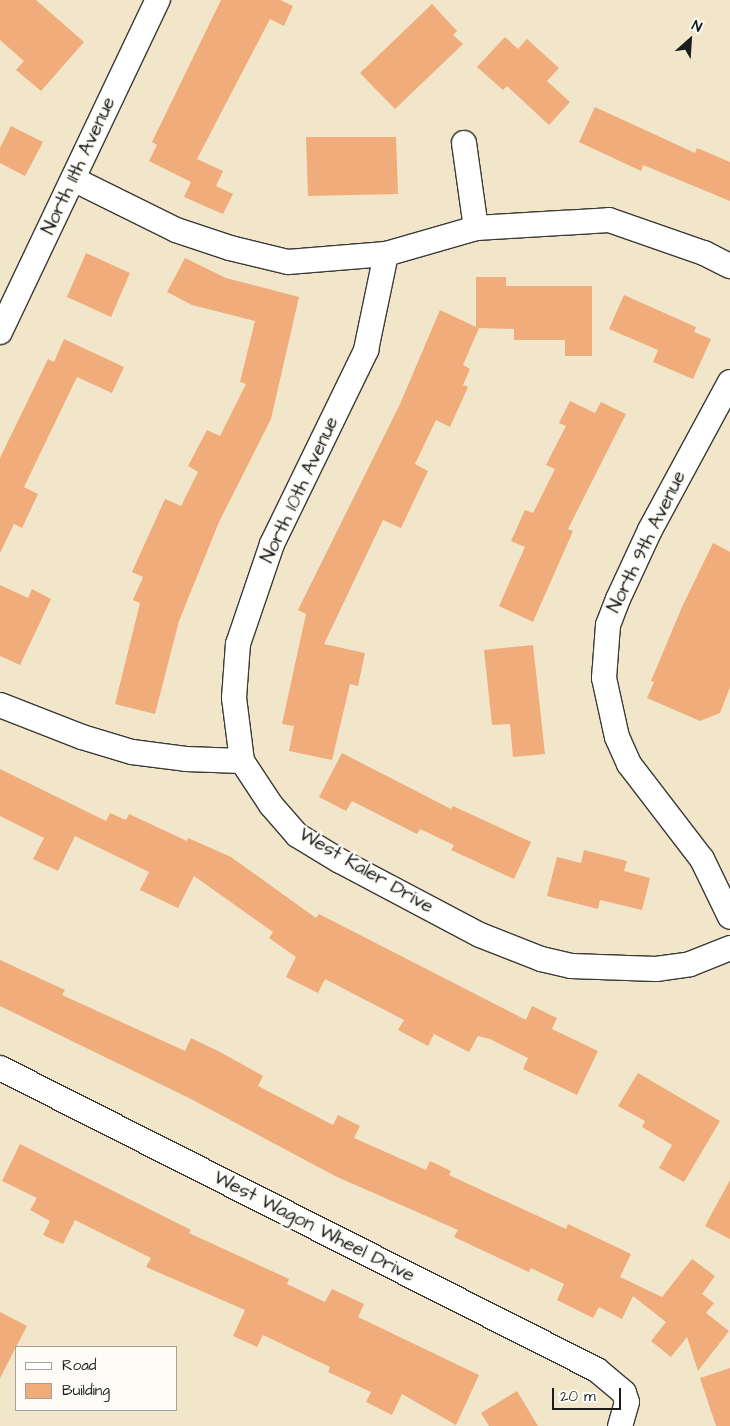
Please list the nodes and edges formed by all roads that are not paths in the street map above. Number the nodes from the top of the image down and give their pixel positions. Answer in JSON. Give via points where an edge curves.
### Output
{"nodes":[{"id":1,"x":158,"y":0,"type":"edge"},
{"id":2,"x":464,"y":143,"type":"dead end"},
{"id":3,"x":73,"y":179,"type":"junction"},
{"id":4,"x":476,"y":228,"type":"junction"},
{"id":5,"x":386,"y":254,"type":"junction"},
{"id":6,"x":730,"y":266,"type":"edge"},
{"id":7,"x":8,"y":295,"type":"edge"},
{"id":8,"x":0,"y":332,"type":"edge"},
{"id":9,"x":730,"y":382,"type":"edge"},
{"id":10,"x":0,"y":705,"type":"edge"},
{"id":11,"x":242,"y":761,"type":"junction"},
{"id":12,"x":730,"y":917,"type":"edge"},
{"id":13,"x":730,"y":948,"type":"edge"},
{"id":14,"x":0,"y":1068,"type":"edge"},
{"id":15,"x":620,"y":1426,"type":"edge"}],
"edges":[{"from":1,"to":3,"type":"street","name":"North 11th Avenue"},
{"from":2,"to":4,"type":"street"},
{"from":3,"to":5,"type":"street","via":[[176,230],[288,262]]},
{"from":3,"to":7,"type":"street","name":"North 11th Avenue"},
{"from":4,"to":5,"type":"street"},
{"from":4,"to":6,"type":"street","via":[[609,220],[704,253]]},
{"from":5,"to":11,"type":"street","name":"North 10th Avenue","via":[[366,350],[272,544],[238,644],[234,698]]},
{"from":7,"to":8,"type":"street","name":"North 11th Avenue"},
{"from":9,"to":12,"type":"street","name":"North 9th Avenue","via":[[650,530],[618,599],[608,625],[604,678],[617,737],[630,764],[702,859]]},
{"from":10,"to":11,"type":"street","via":[[82,737],[132,752],[186,759]]},
{"from":11,"to":13,"type":"street","name":"West Kaler Drive","via":[[271,805],[297,835],[503,946],[571,966],[615,969],[656,969],[690,964]]},
{"from":14,"to":15,"type":"street","name":"West Wagon Wheel Drive","via":[[597,1370],[624,1393],[627,1402]]}]}
